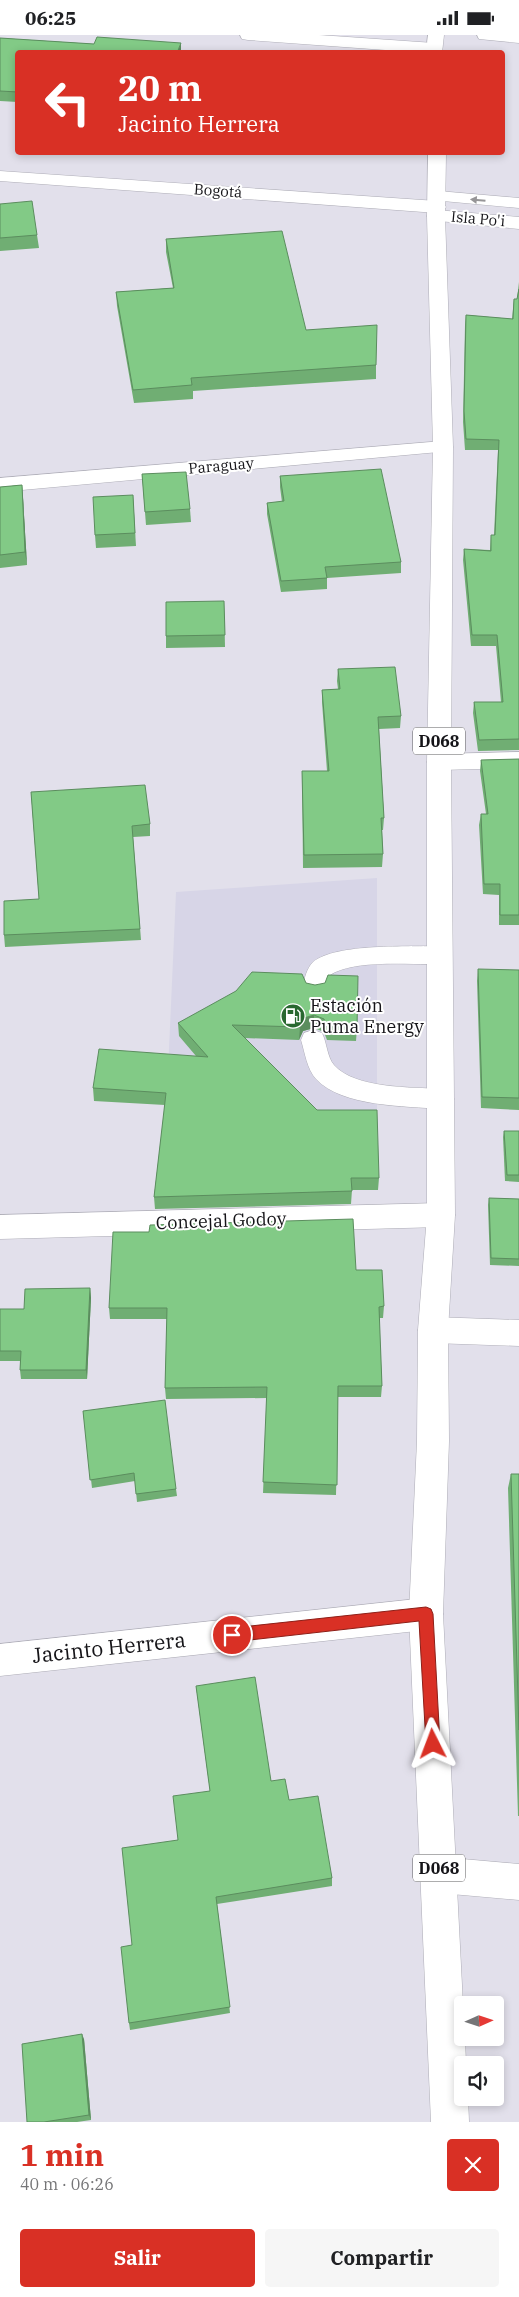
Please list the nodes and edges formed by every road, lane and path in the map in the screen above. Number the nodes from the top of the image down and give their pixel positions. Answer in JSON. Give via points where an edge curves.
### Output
{"nodes":[{"id":1,"x":248,"y":35,"type":"edge"},
{"id":2,"x":485,"y":35,"type":"edge"},
{"id":3,"x":519,"y":38,"type":"edge"},
{"id":4,"x":435,"y":45,"type":"edge"},
{"id":5,"x":437,"y":155,"type":"edge"},
{"id":6,"x":0,"y":176,"type":"edge"},
{"id":7,"x":519,"y":203,"type":"edge"},
{"id":8,"x":437,"y":206,"type":"junction"},
{"id":9,"x":519,"y":223,"type":"edge"},
{"id":10,"x":442,"y":447,"type":"junction"},
{"id":11,"x":0,"y":485,"type":"edge"},
{"id":12,"x":519,"y":760,"type":"edge"},
{"id":13,"x":439,"y":762,"type":"junction"},
{"id":14,"x":440,"y":955,"type":"junction"},
{"id":15,"x":315,"y":987,"type":"edge"},
{"id":16,"x":313,"y":1040,"type":"dead end"},
{"id":17,"x":441,"y":1099,"type":"junction"},
{"id":18,"x":442,"y":1215,"type":"junction"},
{"id":19,"x":0,"y":1227,"type":"edge"},
{"id":20,"x":433,"y":1330,"type":"junction"},
{"id":21,"x":519,"y":1333,"type":"edge"},
{"id":22,"x":426,"y":1614,"type":"junction"},
{"id":23,"x":0,"y":1661,"type":"edge"},
{"id":24,"x":440,"y":1875,"type":"junction"},
{"id":25,"x":519,"y":1882,"type":"edge"},
{"id":26,"x":450,"y":2122,"type":"edge"}],
"edges":[{"from":1,"to":4,"type":"street"},
{"from":2,"to":3,"type":"street"},
{"from":5,"to":8,"type":"street","number":"D068"},
{"from":6,"to":8,"type":"street","name":"Bogotá"},
{"from":7,"to":8,"type":"street","name":"Isla Po'i","one_way":true},
{"from":8,"to":9,"type":"street","name":"Isla Po'i"},
{"from":8,"to":10,"type":"street","number":"D068"},
{"from":10,"to":11,"type":"street","name":"Paraguay"},
{"from":10,"to":13,"type":"street","number":"D068"},
{"from":12,"to":13,"type":"street"},
{"from":13,"to":14,"type":"street","number":"D068"},
{"from":14,"to":15,"type":"lane","via":[[358,957],[332,961],[320,969]]},
{"from":14,"to":17,"type":"street","number":"D068"},
{"from":16,"to":17,"type":"lane","via":[[325,1072],[340,1083],[362,1091]]},
{"from":17,"to":18,"type":"street","number":"D068"},
{"from":18,"to":19,"type":"street","name":"Concejal Godoy"},
{"from":18,"to":20,"type":"street","number":"D068"},
{"from":20,"to":21,"type":"street"},
{"from":20,"to":22,"type":"street","number":"D068","via":[[433,1441]]},
{"from":22,"to":23,"type":"street","name":"Jacinto Herrera"},
{"from":22,"to":24,"type":"street","number":"D068"},
{"from":24,"to":25,"type":"street"},
{"from":24,"to":26,"type":"street","number":"D068"}]}
